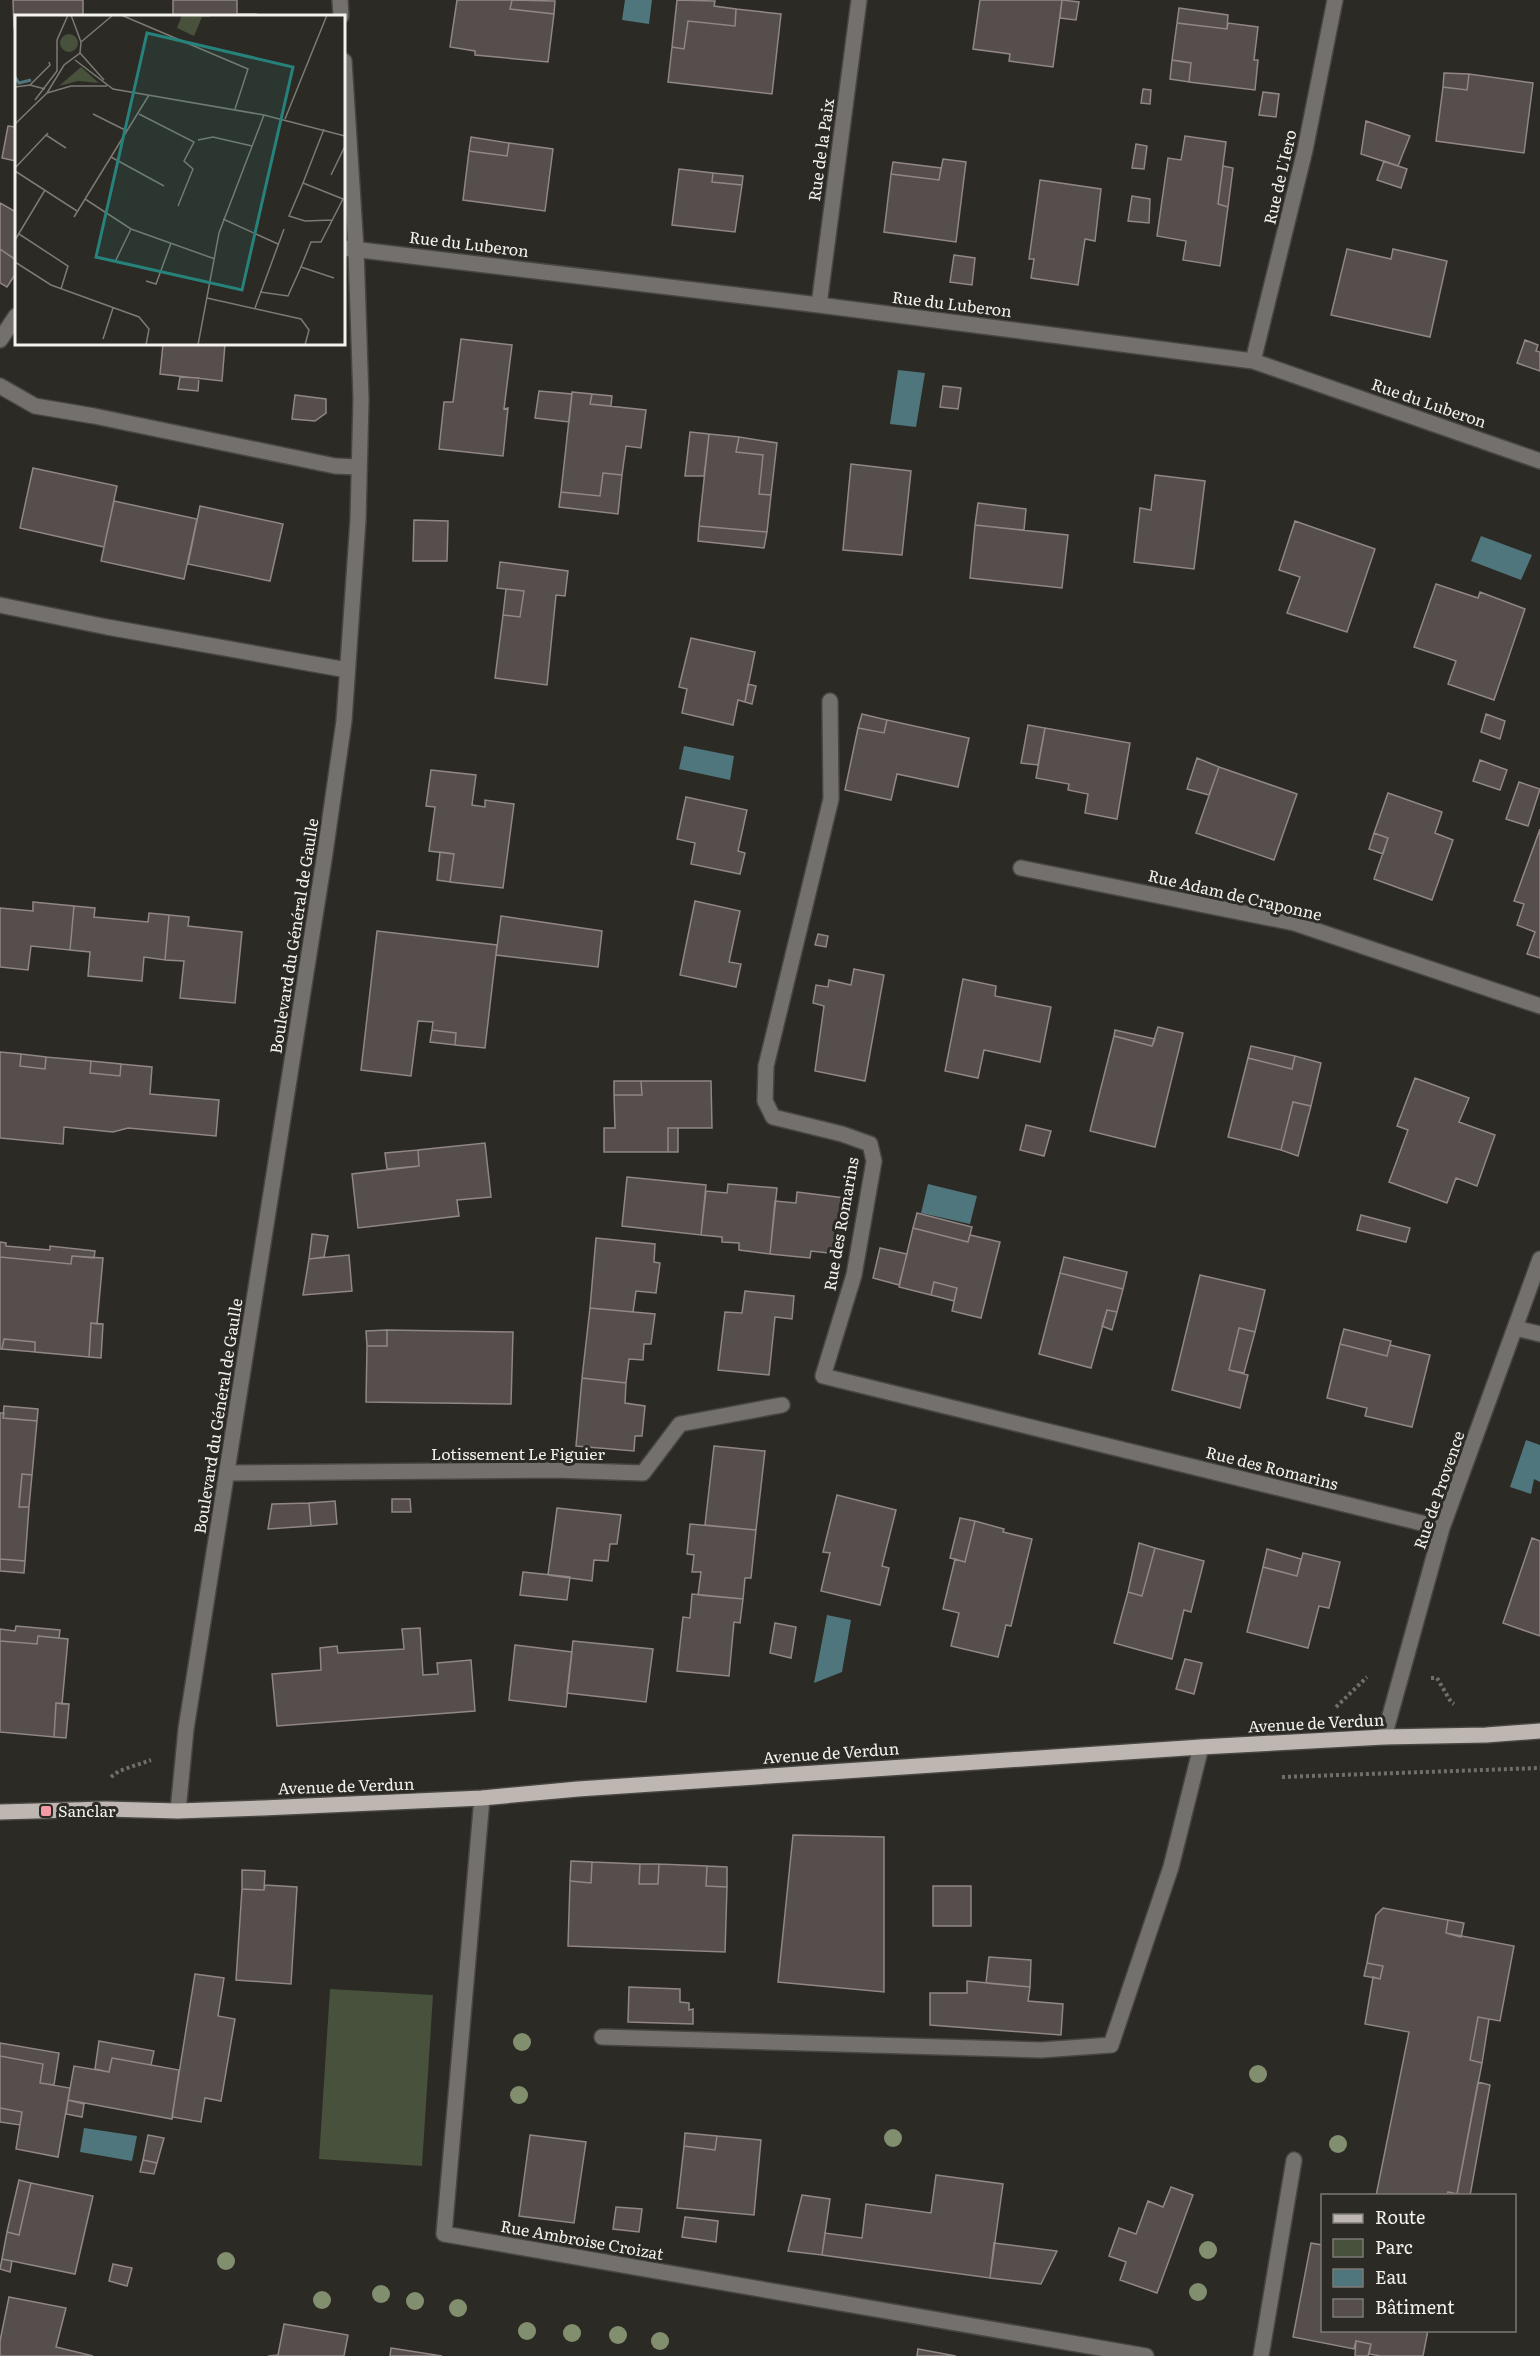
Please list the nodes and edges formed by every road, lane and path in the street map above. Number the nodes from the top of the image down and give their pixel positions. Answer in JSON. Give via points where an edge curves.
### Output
{"nodes":[{"id":1,"x":340,"y":0,"type":"edge"},
{"id":2,"x":859,"y":0,"type":"edge"},
{"id":3,"x":1335,"y":0,"type":"edge"},
{"id":4,"x":341,"y":15,"type":"edge"},
{"id":5,"x":345,"y":92,"type":"edge"},
{"id":6,"x":350,"y":248,"type":"edge"},
{"id":7,"x":819,"y":305,"type":"junction"},
{"id":8,"x":15,"y":317,"type":"edge"},
{"id":9,"x":0,"y":340,"type":"edge"},
{"id":10,"x":1253,"y":361,"type":"junction"},
{"id":11,"x":0,"y":386,"type":"edge"},
{"id":12,"x":1540,"y":461,"type":"edge"},
{"id":13,"x":358,"y":467,"type":"junction"},
{"id":14,"x":0,"y":605,"type":"edge"},
{"id":15,"x":347,"y":670,"type":"junction"},
{"id":16,"x":830,"y":701,"type":"dead end"},
{"id":17,"x":1021,"y":868,"type":"dead end"},
{"id":18,"x":1540,"y":1006,"type":"edge"},
{"id":19,"x":1540,"y":1259,"type":"edge"},
{"id":20,"x":1515,"y":1328,"type":"junction"},
{"id":21,"x":1540,"y":1334,"type":"edge"},
{"id":22,"x":782,"y":1405,"type":"dead end"},
{"id":23,"x":227,"y":1473,"type":"junction"},
{"id":24,"x":1442,"y":1528,"type":"junction"},
{"id":25,"x":1540,"y":1731,"type":"edge"},
{"id":26,"x":1486,"y":1735,"type":"junction"},
{"id":27,"x":1384,"y":1737,"type":"junction"},
{"id":28,"x":1540,"y":1740,"type":"edge"},
{"id":29,"x":1201,"y":1747,"type":"junction"},
{"id":30,"x":482,"y":1798,"type":"junction"},
{"id":31,"x":178,"y":1811,"type":"junction"},
{"id":32,"x":0,"y":1812,"type":"edge"},
{"id":33,"x":602,"y":2037,"type":"dead end"},
{"id":34,"x":1294,"y":2160,"type":"dead end"},
{"id":35,"x":1146,"y":2356,"type":"edge"},
{"id":36,"x":1261,"y":2356,"type":"edge"}],
"edges":[{"from":1,"to":4,"type":"street"},
{"from":2,"to":7,"type":"street","name":"Rue de la Paix"},
{"from":3,"to":10,"type":"street","name":"Rue de L'Iero","via":[[1305,150]]},
{"from":5,"to":6,"type":"street","name":"Boulevard du Général de Gaulle"},
{"from":6,"to":7,"type":"street","name":"Rue du Luberon"},
{"from":6,"to":13,"type":"street","name":"Boulevard du Général de Gaulle","via":[[361,399]]},
{"from":7,"to":10,"type":"street","name":"Rue du Luberon"},
{"from":8,"to":9,"type":"street"},
{"from":10,"to":12,"type":"street","name":"Rue du Luberon"},
{"from":11,"to":13,"type":"street","via":[[35,406],[335,466]]},
{"from":13,"to":15,"type":"street","name":"Boulevard du Général de Gaulle"},
{"from":14,"to":15,"type":"street"},
{"from":15,"to":23,"type":"street","name":"Boulevard du Général de Gaulle","via":[[328,835]]},
{"from":16,"to":24,"type":"street","name":"Rue des Romarins","via":[[831,799],[766,1066],[765,1101],[773,1117],[870,1144],[874,1161],[854,1275],[823,1376]]},
{"from":17,"to":18,"type":"street","name":"Rue Adam de Craponne","via":[[1294,923]]},
{"from":19,"to":20,"type":"street","name":"Rue de Provence"},
{"from":20,"to":21,"type":"street"},
{"from":20,"to":24,"type":"street","name":"Rue de Provence"},
{"from":22,"to":23,"type":"street","name":"Lotissement Le Figuier","via":[[680,1424],[643,1473]]},
{"from":23,"to":31,"type":"street","name":"Boulevard du Général de Gaulle","via":[[186,1729]]},
{"from":24,"to":27,"type":"street","name":"Rue de Provence"},
{"from":25,"to":26,"type":"main road","name":"Avenue de Verdun"},
{"from":26,"to":27,"type":"main road","name":"Avenue de Verdun"},
{"from":26,"to":28,"type":"main road","name":"Avenue de Verdun"},
{"from":27,"to":29,"type":"main road","name":"Avenue de Verdun"},
{"from":29,"to":30,"type":"main road","name":"Avenue de Verdun"},
{"from":29,"to":33,"type":"street","via":[[1171,1867],[1111,2045],[1041,2050]]},
{"from":30,"to":31,"type":"main road","name":"Avenue de Verdun"},
{"from":30,"to":35,"type":"street","name":"Rue Ambroise Croizat","via":[[444,2234]]},
{"from":31,"to":32,"type":"main road","name":"Avenue de Verdun"},
{"from":34,"to":36,"type":"street"}]}
